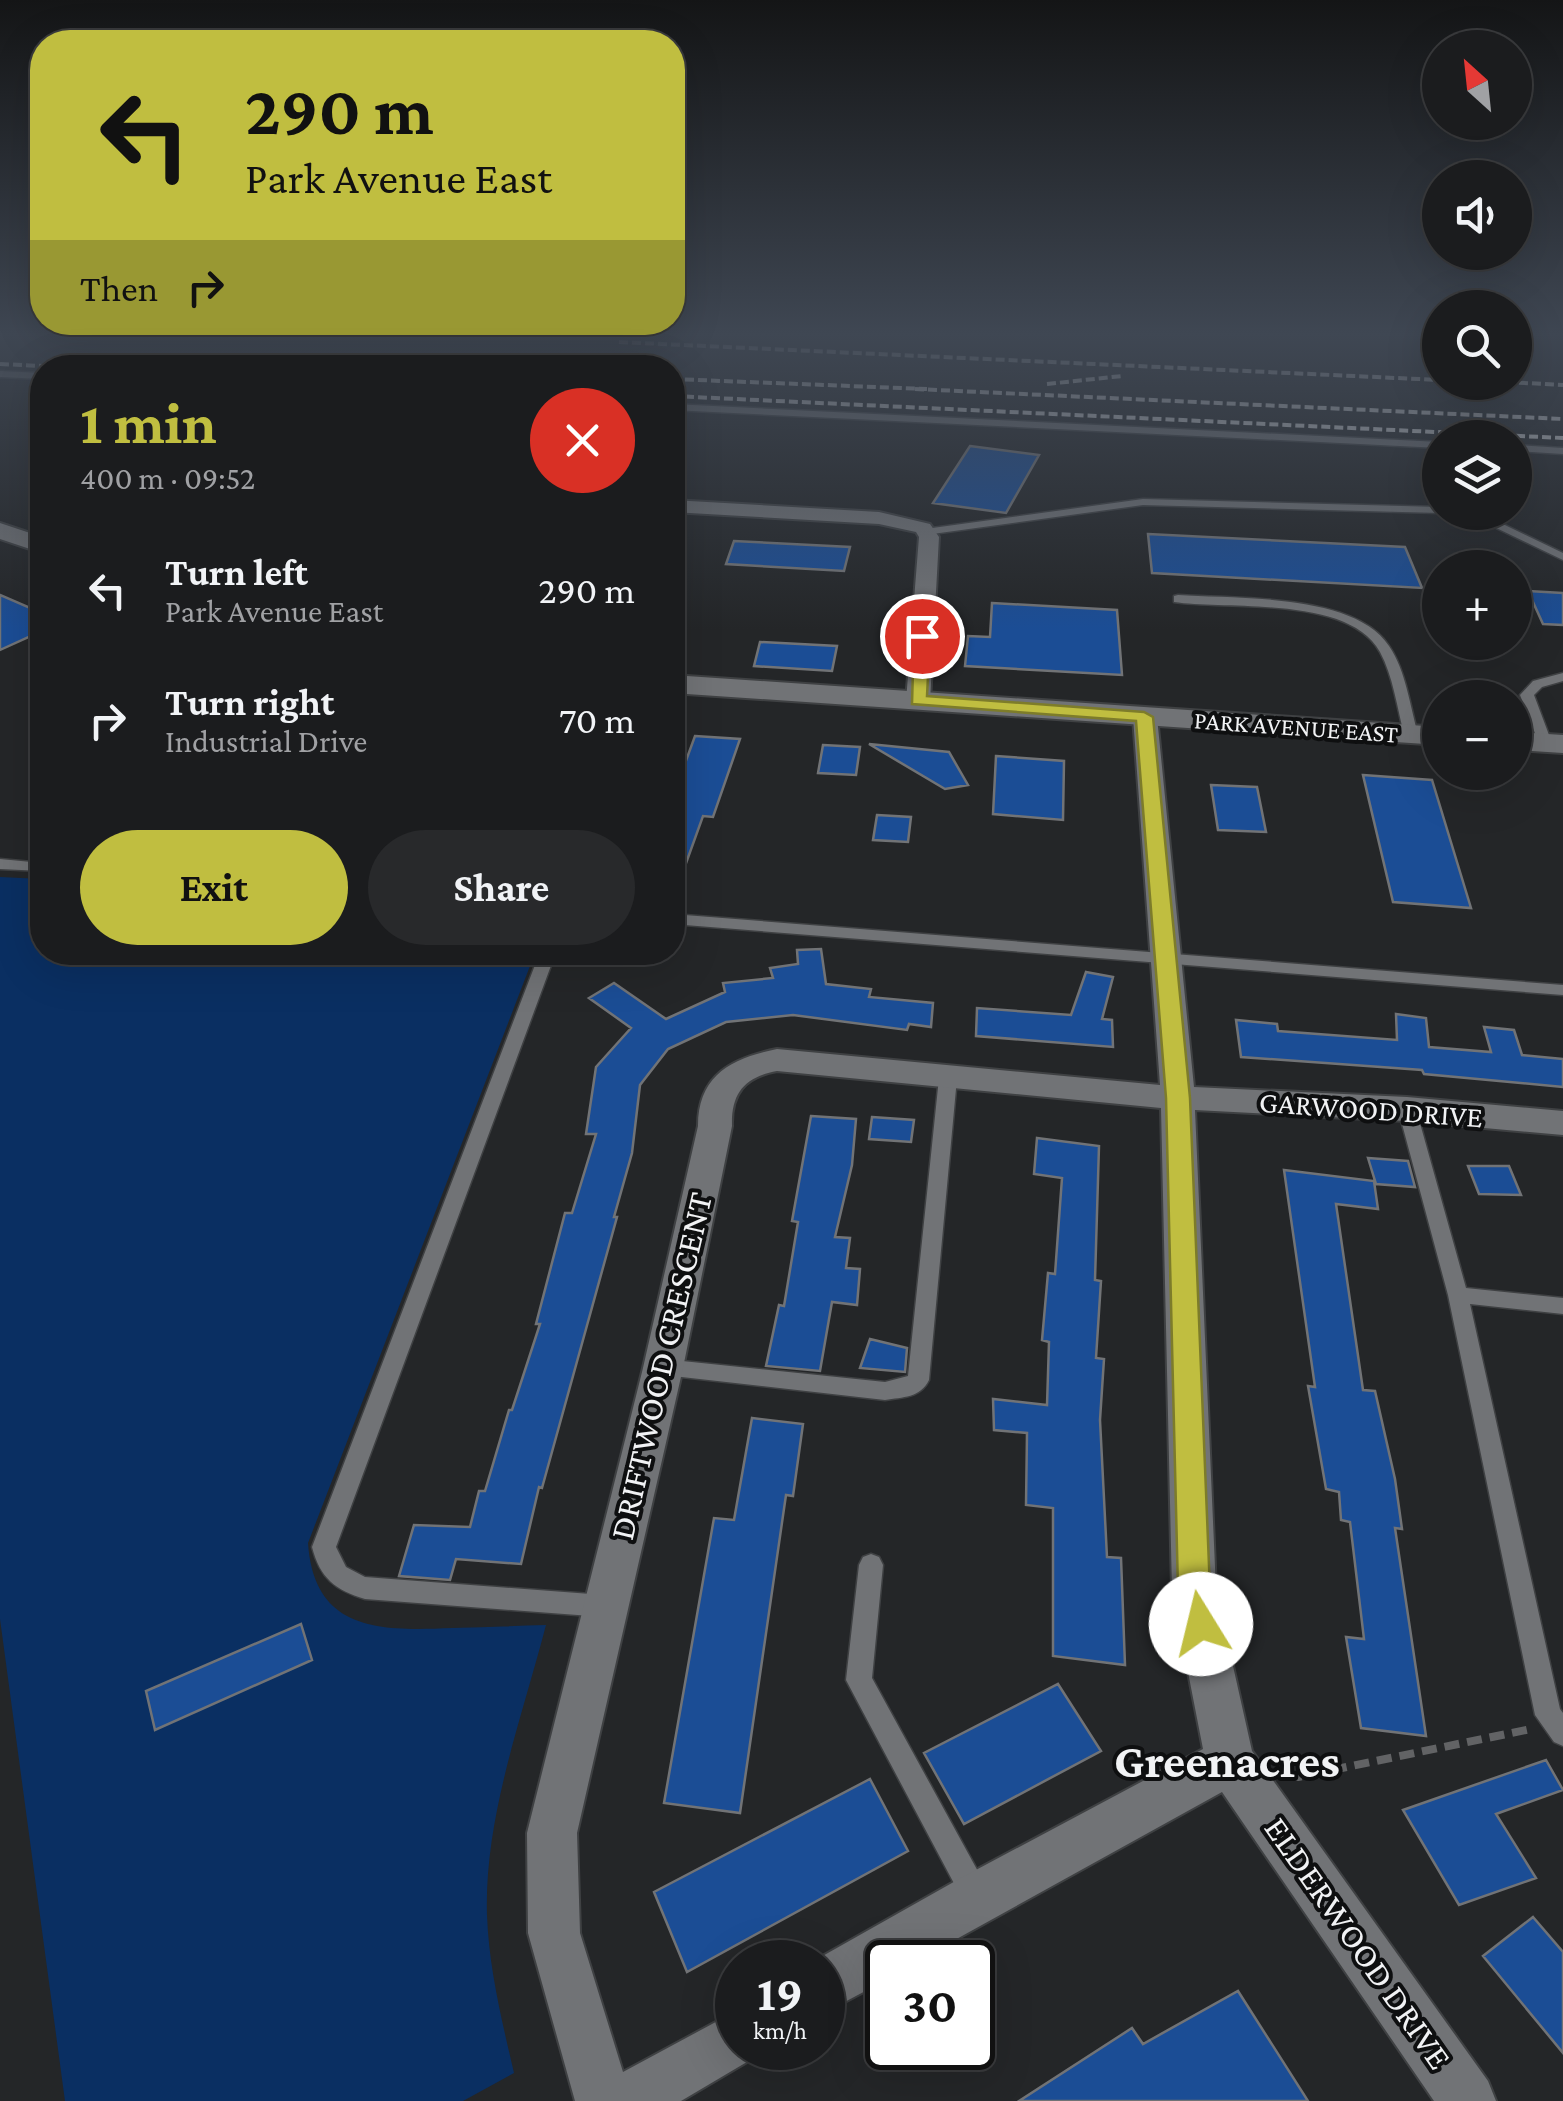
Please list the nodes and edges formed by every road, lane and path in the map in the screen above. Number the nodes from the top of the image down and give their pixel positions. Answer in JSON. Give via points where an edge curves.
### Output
{"nodes":[{"id":1,"x":1233,"y":434,"type":"edge"},
{"id":2,"x":1422,"y":443,"type":"edge"},
{"id":3,"x":1532,"y":449,"type":"edge"},
{"id":4,"x":1563,"y":450,"type":"edge"},
{"id":5,"x":685,"y":507,"type":"edge"},
{"id":6,"x":1422,"y":510,"type":"edge"},
{"id":7,"x":1506,"y":530,"type":"edge"},
{"id":8,"x":0,"y":531,"type":"edge"},
{"id":9,"x":925,"y":532,"type":"junction"},
{"id":10,"x":30,"y":541,"type":"edge"},
{"id":11,"x":1563,"y":557,"type":"edge"},
{"id":12,"x":1178,"y":599,"type":"dead end"},
{"id":13,"x":1563,"y":677,"type":"edge"},
{"id":14,"x":685,"y":685,"type":"edge"},
{"id":15,"x":918,"y":701,"type":"junction"},
{"id":16,"x":1144,"y":717,"type":"junction"},
{"id":17,"x":1422,"y":727,"type":"edge"},
{"id":18,"x":1422,"y":735,"type":"edge"},
{"id":19,"x":1541,"y":743,"type":"edge"},
{"id":20,"x":0,"y":864,"type":"edge"},
{"id":21,"x":30,"y":866,"type":"edge"},
{"id":22,"x":685,"y":920,"type":"edge"},
{"id":23,"x":1166,"y":959,"type":"junction"},
{"id":24,"x":543,"y":965,"type":"edge"},
{"id":25,"x":1563,"y":990,"type":"edge"},
{"id":26,"x":948,"y":1078,"type":"junction"},
{"id":27,"x":1178,"y":1098,"type":"junction"},
{"id":28,"x":1407,"y":1109,"type":"junction"},
{"id":29,"x":1563,"y":1123,"type":"edge"},
{"id":30,"x":1458,"y":1294,"type":"junction"},
{"id":31,"x":1563,"y":1306,"type":"edge"},
{"id":32,"x":663,"y":1368,"type":"junction"},
{"id":33,"x":871,"y":1565,"type":"dead end"},
{"id":34,"x":604,"y":1606,"type":"junction"},
{"id":35,"x":1559,"y":1728,"type":"edge"},
{"id":36,"x":1230,"y":1761,"type":"junction"},
{"id":37,"x":976,"y":1897,"type":"junction"},
{"id":38,"x":845,"y":1974,"type":"edge"},
{"id":39,"x":715,"y":2050,"type":"edge"},
{"id":40,"x":603,"y":2101,"type":"edge"},
{"id":41,"x":628,"y":2101,"type":"edge"},
{"id":42,"x":1468,"y":2101,"type":"edge"}],
"edges":[{"from":1,"to":2,"type":"lane"},
{"from":3,"to":4,"type":"lane"},
{"from":5,"to":9,"type":"street","via":[[879,518]]},
{"from":6,"to":9,"type":"lane","via":[[1143,502]]},
{"from":7,"to":11,"type":"lane"},
{"from":8,"to":10,"type":"street"},
{"from":9,"to":15,"type":"street"},
{"from":12,"to":17,"type":"lane","via":[[1318,610],[1350,619],[1383,644]]},
{"from":13,"to":19,"type":"lane","via":[[1527,695]]},
{"from":14,"to":15,"type":"street","name":"PARK AVENUE EAST"},
{"from":15,"to":16,"type":"street","name":"PARK AVENUE EAST"},
{"from":16,"to":18,"type":"street","name":"PARK AVENUE EAST"},
{"from":16,"to":23,"type":"street","name":"ELDERWOOD DRIVE"},
{"from":20,"to":21,"type":"lane"},
{"from":22,"to":23,"type":"lane"},
{"from":23,"to":25,"type":"lane"},
{"from":23,"to":27,"type":"street","name":"ELDERWOOD DRIVE"},
{"from":24,"to":34,"type":"lane","via":[[324,1547],[333,1572],[366,1588]]},
{"from":26,"to":27,"type":"street","name":"DRIFTWOOD CRESCENT"},
{"from":26,"to":32,"type":"street","name":"DRIFTWOOD CRESCENT","via":[[777,1060],[733,1073],[713,1106],[715,1126]]},
{"from":26,"to":32,"type":"lane","via":[[918,1380],[886,1391]]},
{"from":27,"to":28,"type":"street","name":"GARWOOD DRIVE"},
{"from":27,"to":36,"type":"street","name":"ELDERWOOD DRIVE","via":[[1194,1590]]},
{"from":28,"to":29,"type":"street","name":"GARWOOD DRIVE"},
{"from":28,"to":30,"type":"lane"},
{"from":30,"to":31,"type":"lane"},
{"from":30,"to":35,"type":"lane","via":[[1548,1715]]},
{"from":32,"to":34,"type":"street","name":"DRIFTWOOD CRESCENT"},
{"from":33,"to":37,"type":"lane","via":[[859,1680]]},
{"from":34,"to":40,"type":"street","name":"DRIFTWOOD CRESCENT","via":[[552,1833],[550,1881],[554,1933]]},
{"from":35,"to":36,"type":"path","via":[[1298,1776]]},
{"from":36,"to":37,"type":"street"},
{"from":36,"to":42,"type":"street","name":"ELDERWOOD DRIVE"},
{"from":37,"to":38,"type":"street"},
{"from":39,"to":41,"type":"street"}]}
